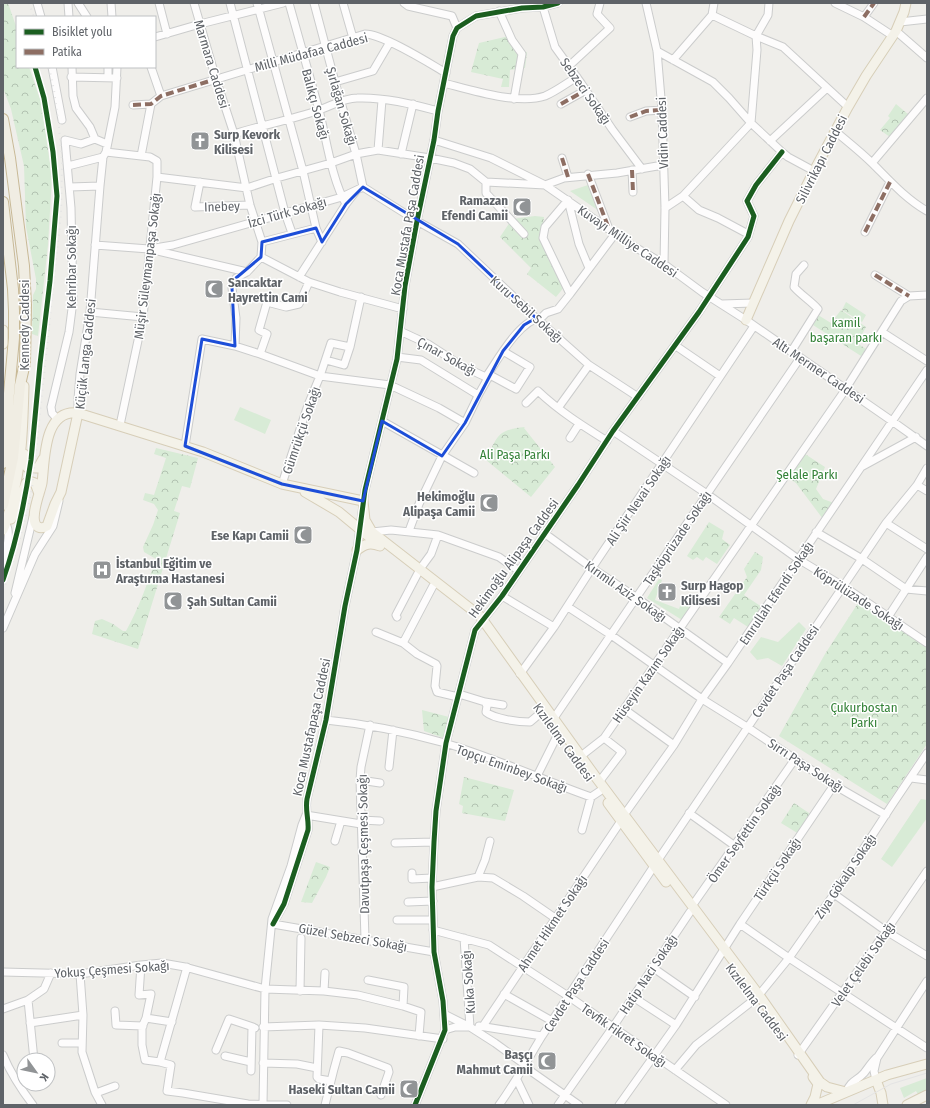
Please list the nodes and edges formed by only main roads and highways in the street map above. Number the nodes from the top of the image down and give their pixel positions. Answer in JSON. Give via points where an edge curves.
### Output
{"nodes":[{"id":1,"x":906,"y":3,"type":"edge"},
{"id":2,"x":3,"y":119,"type":"edge"},
{"id":3,"x":3,"y":202,"type":"edge"},
{"id":4,"x":746,"y":320,"type":"road end"},
{"id":5,"x":3,"y":330,"type":"edge"},
{"id":6,"x":3,"y":344,"type":"edge"},
{"id":7,"x":25,"y":363,"type":"junction"},
{"id":8,"x":76,"y":414,"type":"junction"},
{"id":9,"x":22,"y":439,"type":"junction"},
{"id":10,"x":185,"y":446,"type":"junction"},
{"id":11,"x":45,"y":454,"type":"junction"},
{"id":12,"x":3,"y":463,"type":"edge"},
{"id":13,"x":291,"y":490,"type":"junction"},
{"id":14,"x":39,"y":494,"type":"junction"},
{"id":15,"x":345,"y":497,"type":"junction"},
{"id":16,"x":3,"y":505,"type":"edge"},
{"id":17,"x":339,"y":512,"type":"junction"},
{"id":18,"x":4,"y":527,"type":"edge"},
{"id":19,"x":381,"y":546,"type":"junction"},
{"id":20,"x":358,"y":550,"type":"road end"},
{"id":21,"x":419,"y":571,"type":"junction"},
{"id":22,"x":481,"y":622,"type":"junction"},
{"id":23,"x":600,"y":787,"type":"junction"},
{"id":24,"x":798,"y":1054,"type":"junction"},
{"id":25,"x":927,"y":1064,"type":"edge"},
{"id":26,"x":876,"y":1080,"type":"junction"},
{"id":27,"x":846,"y":1092,"type":"junction"},
{"id":28,"x":927,"y":1095,"type":"edge"},
{"id":29,"x":811,"y":1105,"type":"edge"},
{"id":30,"x":816,"y":1105,"type":"edge"},
{"id":31,"x":883,"y":1105,"type":"edge"},
{"id":32,"x":907,"y":1105,"type":"edge"}],
"edges":[{"from":1,"to":4,"type":"main road","name":"Silivrikapı Caddesi","via":[[894,34],[866,76],[814,171]]},
{"from":2,"to":7,"type":"highway","name":"Kennedy Caddesi","via":[[24,266]]},
{"from":3,"to":12,"type":"highway","via":[[14,312],[12,367]]},
{"from":5,"to":6,"type":"main road","name":"Kennedy Caddesi"},
{"from":7,"to":9,"type":"main road","name":"Kennedy Caddesi"},
{"from":7,"to":16,"type":"highway","via":[[20,385],[13,458]]},
{"from":8,"to":10,"type":"main road"},
{"from":8,"to":10,"type":"main road"},
{"from":8,"to":11,"type":"main road","via":[[68,413],[54,424]]},
{"from":8,"to":14,"type":"main road","name":"Küçük Langa Caddesi","via":[[61,492],[44,528],[36,525],[34,520]]},
{"from":9,"to":11,"type":"main road","via":[[24,459],[28,468],[38,468]]},
{"from":9,"to":18,"type":"main road","name":"Kennedy Caddesi","via":[[18,474]]},
{"from":10,"to":13,"type":"main road","via":[[282,484]]},
{"from":11,"to":14,"type":"main road"},
{"from":13,"to":15,"type":"main road"},
{"from":13,"to":17,"type":"main road","name":"Kızılelma Caddesi","via":[[317,498]]},
{"from":14,"to":18,"type":"main road","via":[[35,483],[26,483],[15,514]]},
{"from":15,"to":17,"type":"main road","via":[[338,508]]},
{"from":15,"to":21,"type":"main road","name":"Kızılelma Caddesi","via":[[364,501],[365,520],[372,532]]},
{"from":17,"to":19,"type":"main road","name":"Kızılelma Caddesi"},
{"from":19,"to":20,"type":"main road","via":[[372,543]]},
{"from":19,"to":21,"type":"main road","name":"Kızılelma Caddesi"},
{"from":21,"to":22,"type":"main road","name":"Kızılelma Caddesi","via":[[433,586]]},
{"from":21,"to":22,"type":"main road","name":"Kızılelma Caddesi","via":[[476,612]]},
{"from":22,"to":23,"type":"main road","name":"Kızılelma Caddesi","via":[[558,734]]},
{"from":22,"to":23,"type":"main road","name":"Kızılelma Caddesi","via":[[554,718]]},
{"from":23,"to":24,"type":"main road","name":"Kızılelma Caddesi"},
{"from":24,"to":27,"type":"main road","name":"Kızılelma Caddesi","via":[[820,1082]]},
{"from":24,"to":29,"type":"main road","name":"Kızılelma Caddesi","via":[[818,1084]]},
{"from":25,"to":26,"type":"main road"},
{"from":26,"to":27,"type":"main road"},
{"from":26,"to":31,"type":"main road"},
{"from":27,"to":30,"type":"main road"},
{"from":28,"to":32,"type":"main road"}]}
